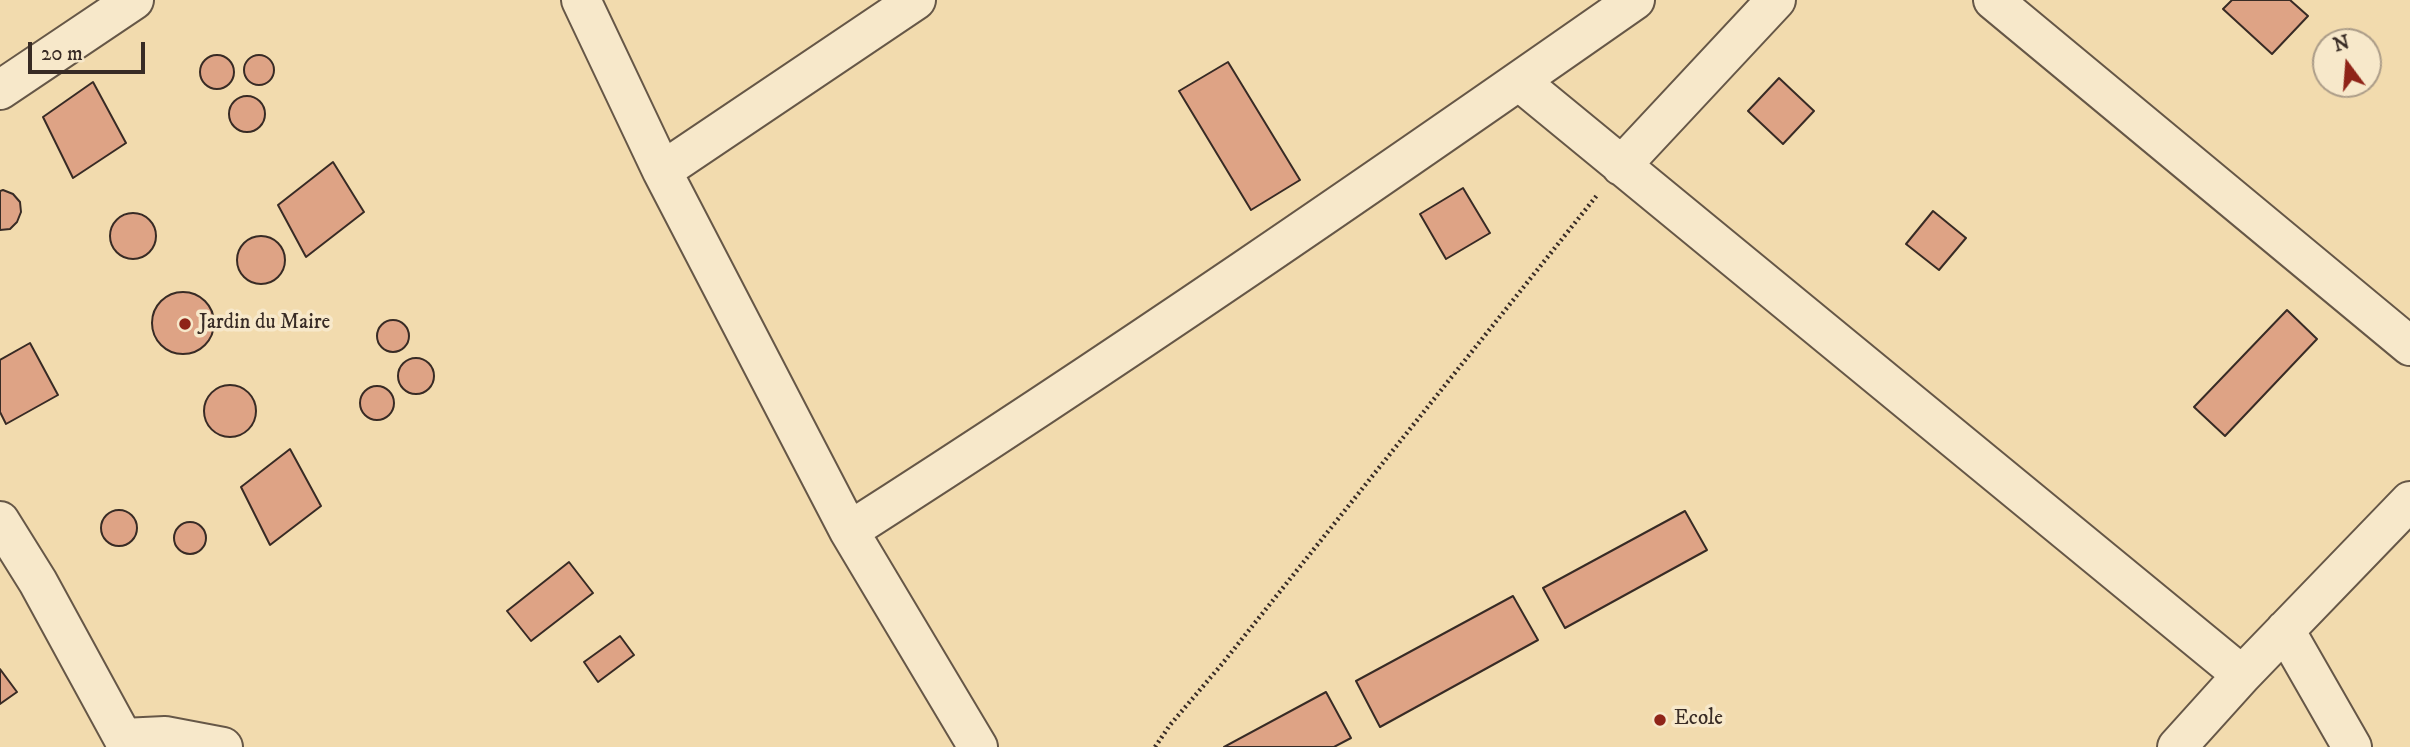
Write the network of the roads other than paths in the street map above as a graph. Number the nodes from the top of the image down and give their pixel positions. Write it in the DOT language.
graph roads {
  1 [pos="134,0"];
  2 [pos="581,0"];
  3 [pos="916,0"];
  4 [pos="1635,0"];
  5 [pos="1776,0"];
  6 [pos="1993,0"];
  7 [pos="1519,81"];
  8 [pos="0,90"];
  9 [pos="1621,166"];
  10 [pos="662,171"];
  11 [pos="2410,346"];
  12 [pos="2410,501"];
  13 [pos="0,521"];
  14 [pos="849,531"];
  15 [pos="2285,630"];
  16 [pos="2242,675"];
  17 [pos="126,742"];
  18 [pos="223,747"];
  19 [pos="978,747"];
  20 [pos="2177,747"];
  21 [pos="2352,747"];
  1 -- 8 [label="street"];
  2 -- 10 [label="street"];
  3 -- 10 [label="street"];
  4 -- 7 [label="street"];
  5 -- 9 [label="street"];
  6 -- 11 [label="street"];
  7 -- 9 [label="street"];
  7 -- 14 [label="street"];
  9 -- 16 [label="street"];
  10 -- 14 [label="street"];
  12 -- 15 [label="street"];
  13 -- 17 [label="street"];
  14 -- 19 [label="street"];
  15 -- 16 [label="street"];
  15 -- 21 [label="street"];
  16 -- 20 [label="street"];
  17 -- 18 [label="street"];
}
